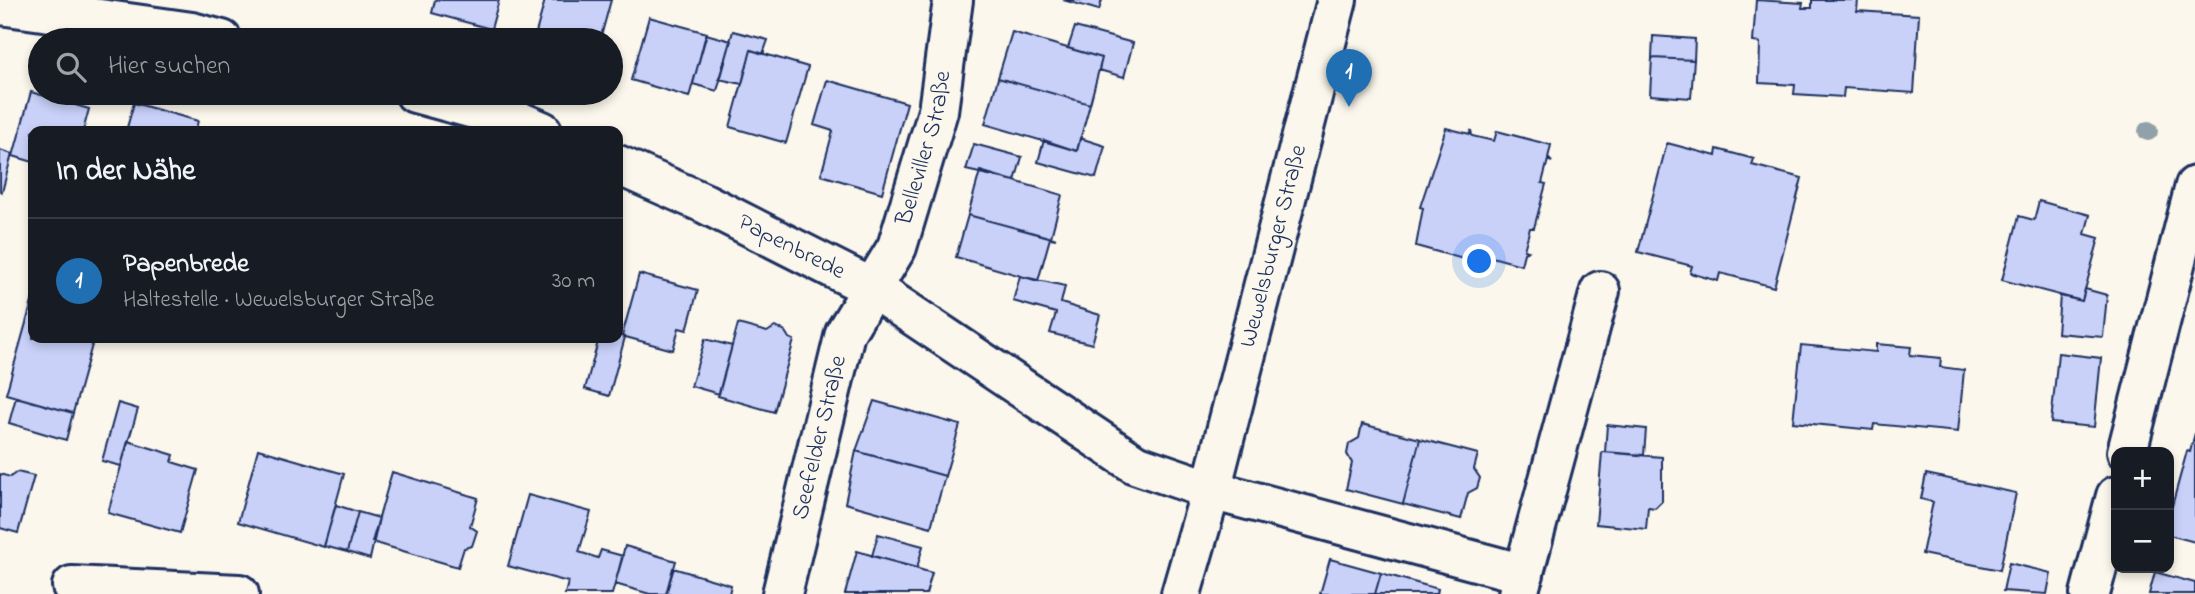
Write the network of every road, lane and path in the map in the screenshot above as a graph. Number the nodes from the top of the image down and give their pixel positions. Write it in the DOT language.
graph roads {
  1 [pos="953,0"];
  2 [pos="1337,0"];
  3 [pos="0,5"];
  4 [pos="164,28"];
  5 [pos="459,105"];
  6 [pos="530,126"];
  7 [pos="623,167"];
  8 [pos="2195,186"];
  9 [pos="872,288"];
  10 [pos="1600,290"];
  11 [pos="2128,447"];
  12 [pos="1211,490"];
  13 [pos="2112,510"];
  14 [pos="1521,584"];
  15 [pos="72,586"];
  16 [pos="239,594"];
  17 [pos="782,594"];
  18 [pos="1181,594"];
  19 [pos="2090,594"];
  1 -- 9 [label="street, Belleviller Straße"];
  2 -- 12 [label="street, Wewelsburger Straße"];
  3 -- 4 [label="street"];
  5 -- 6 [label="street"];
  7 -- 9 [label="street, Papenbrede"];
  8 -- 11 [label="street"];
  9 -- 12 [label="street, Papenbrede"];
  9 -- 17 [label="street, Seefelder Straße"];
  10 -- 14 [label="street"];
  12 -- 14 [label="street"];
  12 -- 18 [label="street, Wewelsburger Straße"];
  13 -- 19 [label="street"];
  15 -- 16 [label="street"];
}
